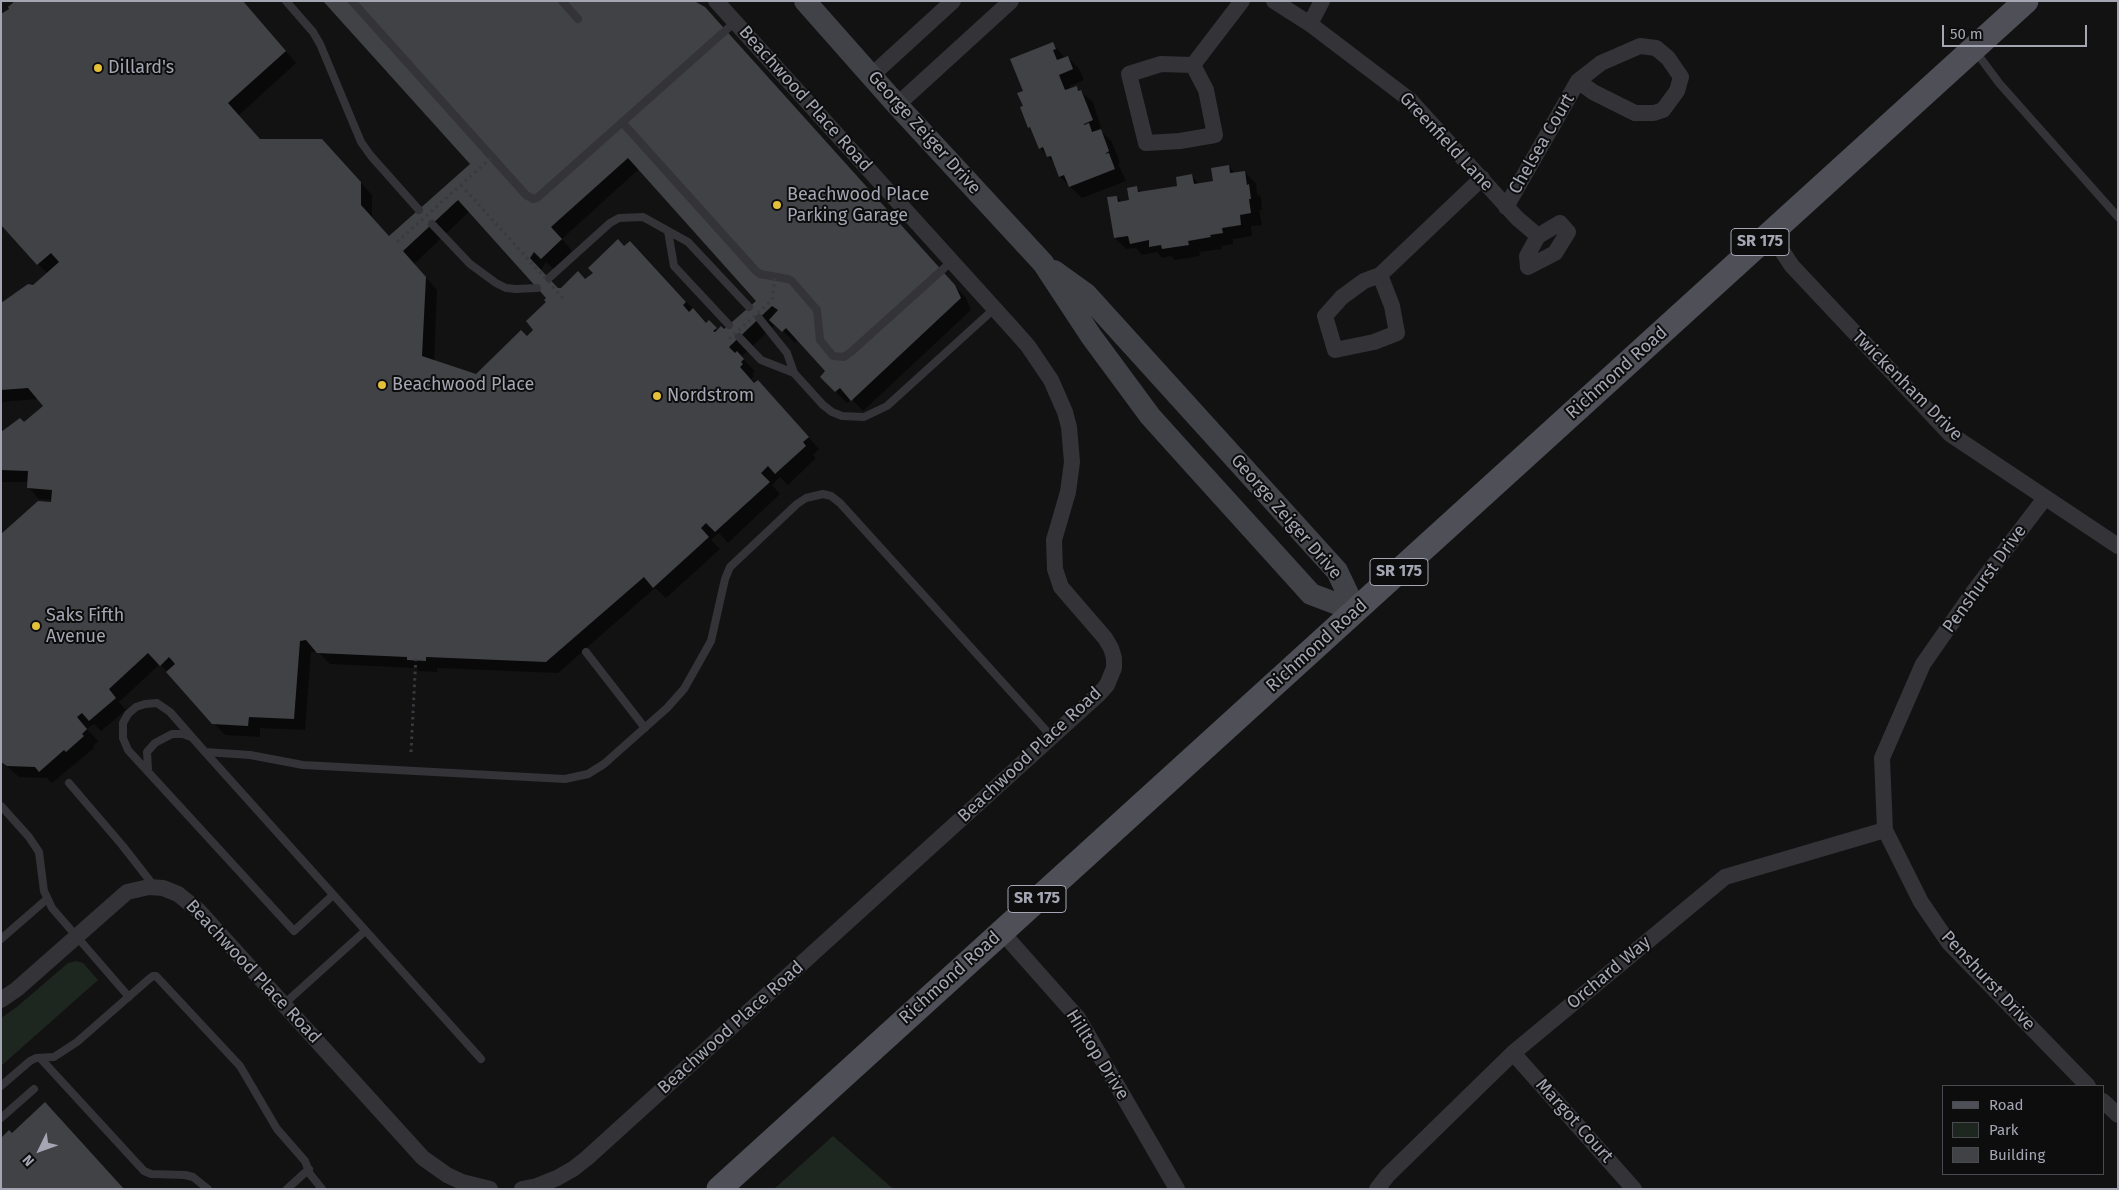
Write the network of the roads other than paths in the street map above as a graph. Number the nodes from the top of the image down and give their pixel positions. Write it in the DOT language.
graph roads {
  1 [pos="286,1"];
  2 [pos="352,1"];
  3 [pos="562,1"];
  4 [pos="716,1"];
  5 [pos="805,1"];
  6 [pos="953,1"];
  7 [pos="1011,1"];
  8 [pos="1242,1"];
  9 [pos="1274,1"];
  10 [pos="1322,1"];
  11 [pos="2026,1"];
  12 [pos="578,19"];
  13 [pos="735,22"];
  14 [pos="1310,24"];
  15 [pos="1974,49"];
  16 [pos="1193,65"];
  17 [pos="871,76"];
  18 [pos="1578,81"];
  19 [pos="897,104"];
  20 [pos="622,122"];
  21 [pos="1482,178"];
  22 [pos="1506,207"];
  23 [pos="419,210"];
  24 [pos="2118,217"];
  25 [pos="432,224"];
  26 [pos="668,232"];
  27 [pos="1770,233"];
  28 [pos="1538,236"];
  29 [pos="952,261"];
  30 [pos="1043,263"];
  31 [pos="1380,275"];
  32 [pos="549,278"];
  33 [pos="537,288"];
  34 [pos="749,307"];
  35 [pos="994,309"];
  36 [pos="759,318"];
  37 [pos="728,325"];
  38 [pos="740,337"];
  39 [pos="794,373"];
  40 [pos="2045,498"];
  41 [pos="2118,546"];
  42 [pos="1356,610"];
  43 [pos="586,652"];
  44 [pos="645,728"];
  45 [pos="192,737"];
  46 [pos="1052,737"];
  47 [pos="205,752"];
  48 [pos="148,771"];
  49 [pos="69,783"];
  50 [pos="1,806"];
  51 [pos="1885,830"];
  52 [pos="155,888"];
  53 [pos="333,895"];
  54 [pos="47,899"];
  55 [pos="365,931"];
  56 [pos="1001,931"];
  57 [pos="75,936"];
  58 [pos="1,939"];
  59 [pos="129,997"];
  60 [pos="1,1000"];
  61 [pos="284,1004"];
  62 [pos="1513,1053"];
  63 [pos="41,1059"];
  64 [pos="481,1059"];
  65 [pos="2087,1085"];
  66 [pos="1,1086"];
  67 [pos="34,1089"];
  68 [pos="2104,1102"];
  69 [pos="2118,1115"];
  70 [pos="1,1118"];
  71 [pos="309,1169"];
  72 [pos="208,1189"];
  73 [pos="287,1189"];
  74 [pos="322,1189"];
  75 [pos="490,1189"];
  76 [pos="522,1189"];
  77 [pos="718,1189"];
  78 [pos="1177,1189"];
  79 [pos="1377,1189"];
  80 [pos="1634,1189"];
  1 -- 23 [label="lane"];
  2 -- 20 [label="lane"];
  3 -- 12 [label="lane"];
  4 -- 13 [label="street, Beachwood Place Road"];
  5 -- 17 [label="street, George Zeiger Drive"];
  6 -- 17 [label="street"];
  7 -- 19 [label="street"];
  8 -- 16 [label="street"];
  9 -- 14 [label="street, Greenfield Lane"];
  10 -- 14 [label="street"];
  11 -- 15 [label="main road, Richmond Road / SR 175"];
  13 -- 20 [label="lane"];
  13 -- 29 [label="street, Beachwood Place Road"];
  14 -- 21 [label="street, Greenfield Lane"];
  15 -- 24 [label="lane"];
  15 -- 27 [label="main road, Richmond Road / SR 175"];
  16 -- 16 [label="street"];
  17 -- 19 [label="street, George Zeiger Drive"];
  18 -- 18 [label="street, Chelsea Court"];
  18 -- 22 [label="street, Chelsea Court"];
  19 -- 30 [label="street, George Zeiger Drive"];
  20 -- 29 [label="lane"];
  21 -- 22 [label="street, Greenfield Lane"];
  21 -- 31 [label="street"];
  22 -- 28 [label="street, Greenfield Lane"];
  25 -- 33 [label="lane"];
  26 -- 32 [label="lane"];
  26 -- 34 [label="lane"];
  26 -- 37 [label="lane"];
  27 -- 40 [label="street, Twickenham Drive"];
  27 -- 42 [label="main road, Richmond Road / SR 175"];
  29 -- 35 [label="street, Beachwood Place Road"];
  30 -- 42 [label="street, George Zeiger Drive"];
  30 -- 42 [label="street, George Zeiger Drive"];
  31 -- 31 [label="street"];
  35 -- 39 [label="lane"];
  35 -- 46 [label="street, Beachwood Place Road"];
  36 -- 39 [label="lane"];
  38 -- 39 [label="lane"];
  40 -- 41 [label="street, Twickenham Drive"];
  40 -- 51 [label="street, Penshurst Drive"];
  42 -- 56 [label="main road, Richmond Road / SR 175"];
  43 -- 44 [label="lane"];
  44 -- 46 [label="lane"];
  44 -- 47 [label="lane"];
  45 -- 47 [label="lane"];
  45 -- 48 [label="lane"];
  45 -- 48 [label="lane"];
  46 -- 76 [label="street, Beachwood Place Road"];
  47 -- 53 [label="lane"];
  48 -- 53 [label="lane"];
  49 -- 52 [label="lane"];
  50 -- 54 [label="lane"];
  51 -- 62 [label="street, Orchard Way"];
  51 -- 65 [label="street, Penshurst Drive"];
  52 -- 57 [label="street, Beachwood Place Road"];
  52 -- 61 [label="street, Beachwood Place Road"];
  53 -- 55 [label="lane"];
  54 -- 57 [label="lane"];
  54 -- 58 [label="lane"];
  55 -- 61 [label="lane"];
  55 -- 64 [label="lane"];
  56 -- 77 [label="main road, Richmond Road / SR 175"];
  56 -- 78 [label="street, Hilltop Drive"];
  57 -- 59 [label="lane"];
  57 -- 60 [label="street, Beachwood Place Road"];
  59 -- 63 [label="lane"];
  59 -- 71 [label="lane"];
  61 -- 75 [label="street, Beachwood Place Road"];
  62 -- 79 [label="street, Orchard Way"];
  62 -- 80 [label="street, Margot Court"];
  63 -- 66 [label="lane"];
  63 -- 72 [label="lane"];
  67 -- 70 [label="lane"];
  68 -- 69 [label="street"];
  71 -- 73 [label="lane"];
  71 -- 74 [label="lane"];
}
